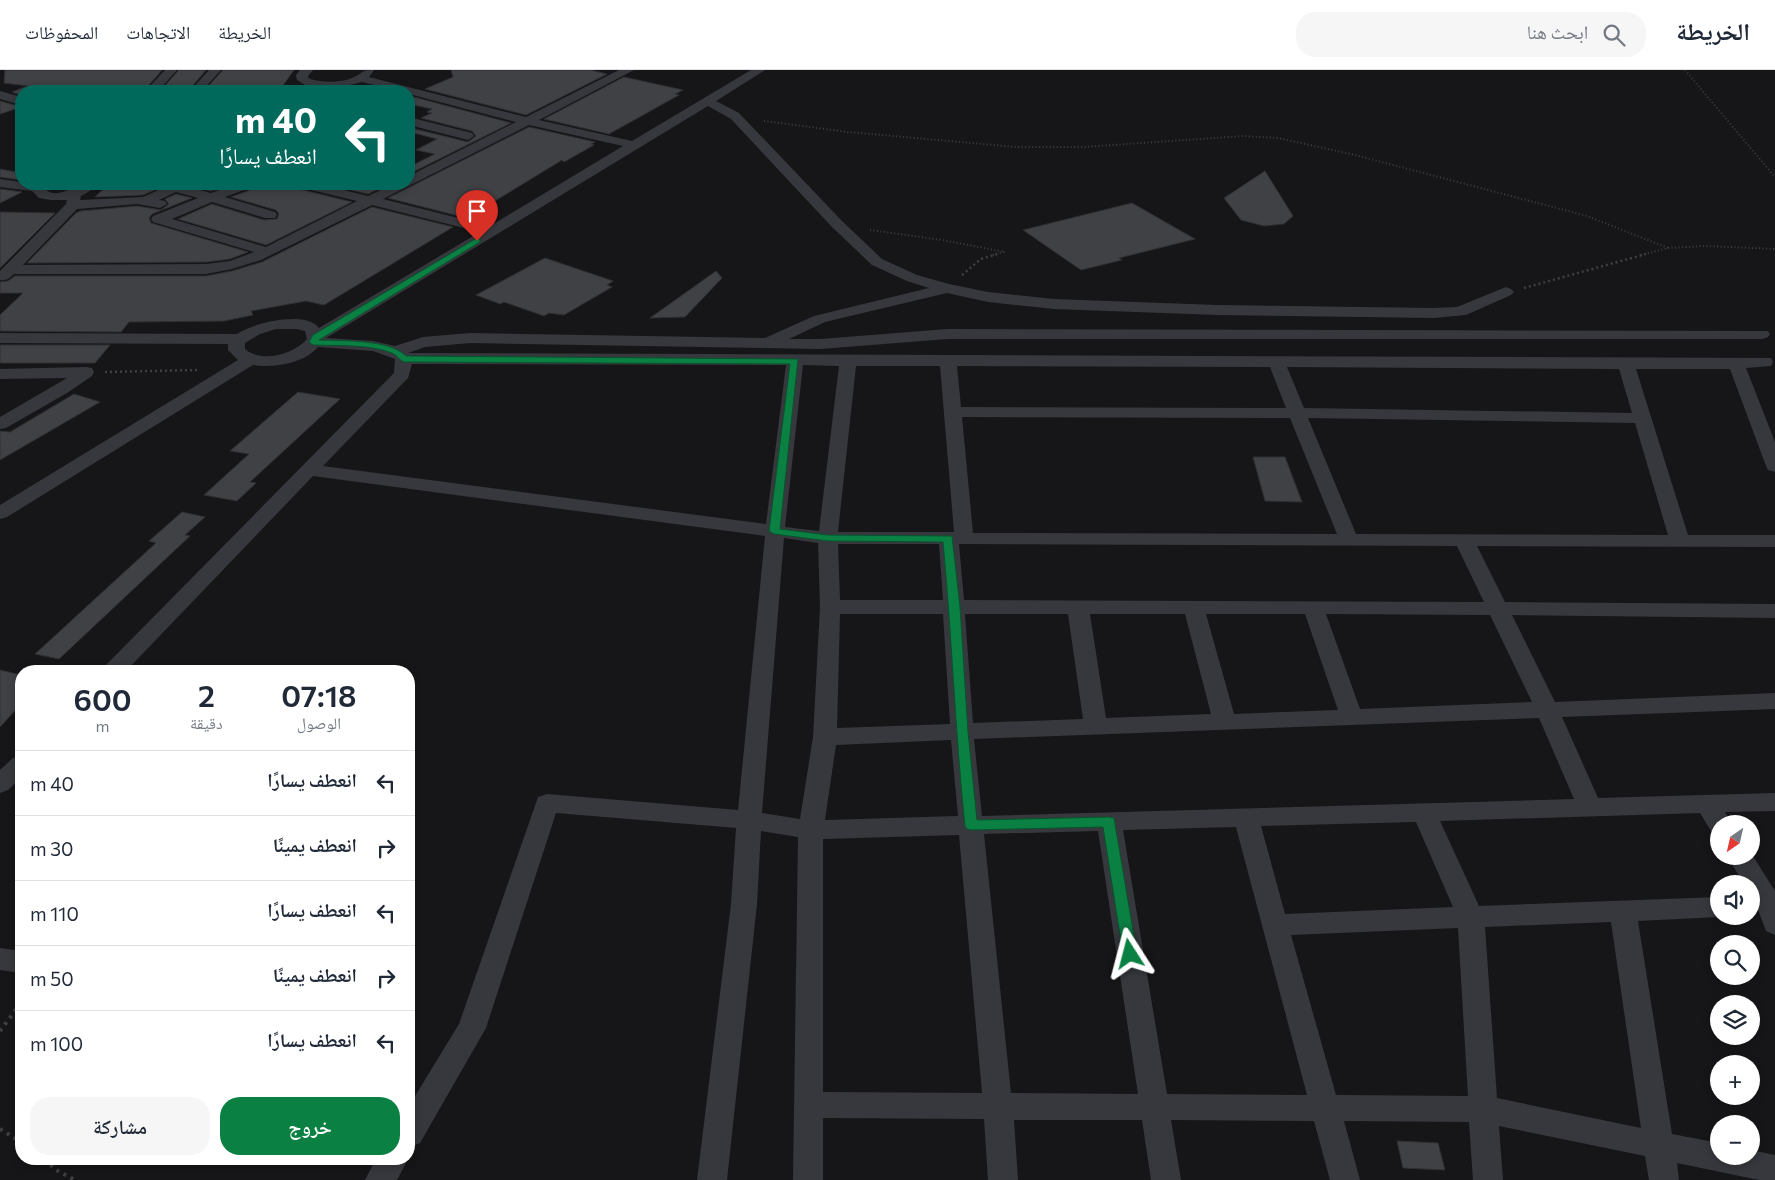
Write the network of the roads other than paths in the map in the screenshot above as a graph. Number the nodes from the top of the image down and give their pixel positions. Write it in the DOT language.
graph roads {
  1 [pos="171,70"];
  2 [pos="215,70"];
  3 [pos="307,70"];
  4 [pos="628,70"];
  5 [pos="759,70"];
  6 [pos="364,74"];
  7 [pos="311,83"];
  8 [pos="157,85"];
  9 [pos="201,85"];
  10 [pos="307,85"];
  11 [pos="402,85"];
  12 [pos="415,89"];
  13 [pos="0,95"];
  14 [pos="15,100"];
  15 [pos="708,101"];
  16 [pos="528,121"];
  17 [pos="415,123"];
  18 [pos="468,136"];
  19 [pos="634,145"];
  20 [pos="415,178"];
  21 [pos="0,183"];
  22 [pos="15,185"];
  23 [pos="15,187"];
  24 [pos="0,189"];
  25 [pos="41,190"];
  26 [pos="83,190"];
  27 [pos="168,190"];
  28 [pos="184,190"];
  29 [pos="231,190"];
  30 [pos="327,190"];
  31 [pos="391,190"];
  32 [pos="212,198"];
  33 [pos="73,199"];
  34 [pos="145,201"];
  35 [pos="368,201"];
  36 [pos="175,212"];
  37 [pos="270,214"];
  38 [pos="493,231"];
  39 [pos="268,252"];
  40 [pos="5,275"];
  41 [pos="946,288"];
  42 [pos="1506,292"];
  43 [pos="1762,334"];
  44 [pos="0,338"];
  45 [pos="241,339"];
  46 [pos="315,340"];
  47 [pos="767,342"];
  48 [pos="795,352"];
  49 [pos="400,355"];
  50 [pos="251,359"];
  51 [pos="848,362"];
  52 [pos="948,362"];
  53 [pos="1276,362"];
  54 [pos="1765,362"];
  55 [pos="1626,364"];
  56 [pos="1736,364"];
  57 [pos="0,374"];
  58 [pos="952,412"];
  59 [pos="1296,412"];
  60 [pos="1642,418"];
  61 [pos="0,424"];
  62 [pos="1775,466"];
  63 [pos="310,470"];
  64 [pos="0,513"];
  65 [pos="774,531"];
  66 [pos="828,538"];
  67 [pos="956,538"];
  68 [pos="1349,540"];
  69 [pos="1464,540"];
  70 [pos="1775,540"];
  71 [pos="1680,541"];
  72 [pos="830,607"];
  73 [pos="955,607"];
  74 [pos="1078,607"];
  75 [pos="1194,607"];
  76 [pos="1313,607"];
  77 [pos="1498,610"];
  78 [pos="1775,611"];
  79 [pos="119,665"];
  80 [pos="1775,701"];
  81 [pos="1548,711"];
  82 [pos="1352,718"];
  83 [pos="1225,723"];
  84 [pos="1096,727"];
  85 [pos="962,732"];
  86 [pos="825,737"];
  87 [pos="15,770"];
  88 [pos="1,784"];
  89 [pos="1775,802"];
  90 [pos="1590,808"];
  91 [pos="1424,812"];
  92 [pos="1714,814"];
  93 [pos="1246,818"];
  94 [pos="749,820"];
  95 [pos="1109,822"];
  96 [pos="971,826"];
  97 [pos="810,830"];
  98 [pos="1745,865"];
  99 [pos="1710,908"];
  100 [pos="1768,910"];
  101 [pos="1623,911"];
  102 [pos="1471,918"];
  103 [pos="1275,925"];
  104 [pos="0,959"];
  105 [pos="15,961"];
  106 [pos="808,1105"];
  107 [pos="999,1106"];
  108 [pos="1154,1107"];
  109 [pos="1325,1108"];
  110 [pos="1484,1109"];
  111 [pos="415,1123"];
  112 [pos="1659,1145"];
  113 [pos="389,1165"];
  114 [pos="1775,1169"];
  115 [pos="380,1180"];
  116 [pos="712,1180"];
  117 [pos="808,1180"];
  118 [pos="1003,1180"];
  119 [pos="1166,1180"];
  120 [pos="1345,1180"];
  121 [pos="1488,1180"];
  122 [pos="1664,1180"];
  1 -- 8 [label="street"];
  2 -- 9 [label="street"];
  3 -- 7 [label="street"];
  4 -- 16 [label="street"];
  5 -- 15 [label="street"];
  6 -- 7 [label="street"];
  6 -- 11 [label="street"];
  7 -- 10 [label="street"];
  12 -- 16 [label="street"];
  13 -- 14 [label="street"];
  15 -- 19 [label="street"];
  15 -- 41 [label="street"];
  16 -- 19 [label="street"];
  16 -- 20 [label="street"];
  17 -- 18 [label="street"];
  19 -- 38 [label="street"];
  21 -- 22 [label="street"];
  23 -- 24 [label="street"];
  25 -- 33 [label="street"];
  26 -- 33 [label="street"];
  27 -- 34 [label="street"];
  28 -- 32 [label="street"];
  29 -- 32 [label="street"];
  30 -- 35 [label="street"];
  31 -- 35 [label="street"];
  32 -- 36 [label="street"];
  32 -- 37 [label="street"];
  33 -- 34 [label="street"];
  33 -- 40 [label="street"];
  34 -- 36 [label="street"];
  35 -- 38 [label="street"];
  35 -- 39 [label="street"];
  36 -- 39 [label="street"];
  38 -- 46 [label="street"];
  39 -- 40 [label="street"];
  41 -- 42 [label="street"];
  41 -- 47 [label="street"];
  43 -- 48 [label="street"];
  44 -- 45 [label="street"];
  45 -- 46 [label="street"];
  45 -- 50 [label="street"];
  46 -- 49 [label="street"];
  46 -- 50 [label="street"];
  47 -- 48 [label="street"];
  47 -- 49 [label="street"];
  48 -- 49 [label="street"];
  48 -- 51 [label="street"];
  48 -- 65 [label="street"];
  49 -- 63 [label="street"];
  50 -- 64 [label="street"];
  51 -- 52 [label="street"];
  51 -- 66 [label="street"];
  52 -- 53 [label="street"];
  52 -- 58 [label="street"];
  53 -- 55 [label="street"];
  53 -- 59 [label="street"];
  54 -- 56 [label="street"];
  55 -- 56 [label="street"];
  55 -- 60 [label="street"];
  56 -- 62 [label="street"];
  57 -- 61 [label="street"];
  58 -- 59 [label="street"];
  58 -- 67 [label="street"];
  59 -- 60 [label="street"];
  59 -- 68 [label="street"];
  60 -- 71 [label="street"];
  63 -- 65 [label="street"];
  63 -- 79 [label="street"];
  65 -- 66 [label="street"];
  65 -- 94 [label="street"];
  66 -- 67 [label="street"];
  66 -- 72 [label="street"];
  67 -- 68 [label="street"];
  67 -- 73 [label="street"];
  68 -- 69 [label="street"];
  69 -- 71 [label="street"];
  69 -- 77 [label="street"];
  70 -- 71 [label="street"];
  72 -- 73 [label="street"];
  72 -- 86 [label="street"];
  73 -- 74 [label="street"];
  73 -- 85 [label="street"];
  74 -- 75 [label="street"];
  74 -- 84 [label="street"];
  75 -- 76 [label="street"];
  75 -- 83 [label="street"];
  76 -- 77 [label="street"];
  76 -- 82 [label="street"];
  77 -- 78 [label="street"];
  77 -- 81 [label="street"];
  80 -- 81 [label="street"];
  81 -- 82 [label="street"];
  81 -- 90 [label="street"];
  82 -- 83 [label="street"];
  83 -- 84 [label="street"];
  84 -- 85 [label="street"];
  85 -- 86 [label="street"];
  85 -- 96 [label="street"];
  86 -- 97 [label="street"];
  87 -- 88 [label="street"];
  89 -- 92 [label="street"];
  90 -- 91 [label="street"];
  90 -- 92 [label="street"];
  91 -- 93 [label="street"];
  91 -- 102 [label="street"];
  93 -- 95 [label="street"];
  93 -- 103 [label="street"];
  94 -- 97 [label="street"];
  94 -- 111 [label="street"];
  94 -- 116 [label="street"];
  95 -- 96 [label="street"];
  95 -- 108 [label="street"];
  96 -- 97 [label="street"];
  96 -- 107 [label="street"];
  97 -- 106 [label="street"];
  98 -- 100 [label="street"];
  99 -- 101 [label="street"];
  101 -- 102 [label="street"];
  101 -- 112 [label="street"];
  102 -- 103 [label="street"];
  102 -- 110 [label="street"];
  103 -- 109 [label="street"];
  104 -- 105 [label="street"];
  106 -- 107 [label="street"];
  106 -- 117 [label="street"];
  107 -- 108 [label="street"];
  107 -- 118 [label="street"];
  108 -- 109 [label="street"];
  108 -- 119 [label="street"];
  109 -- 110 [label="street"];
  109 -- 120 [label="street"];
  110 -- 112 [label="street"];
  110 -- 121 [label="street"];
  112 -- 114 [label="street"];
  112 -- 122 [label="street"];
  113 -- 115 [label="street"];
}
